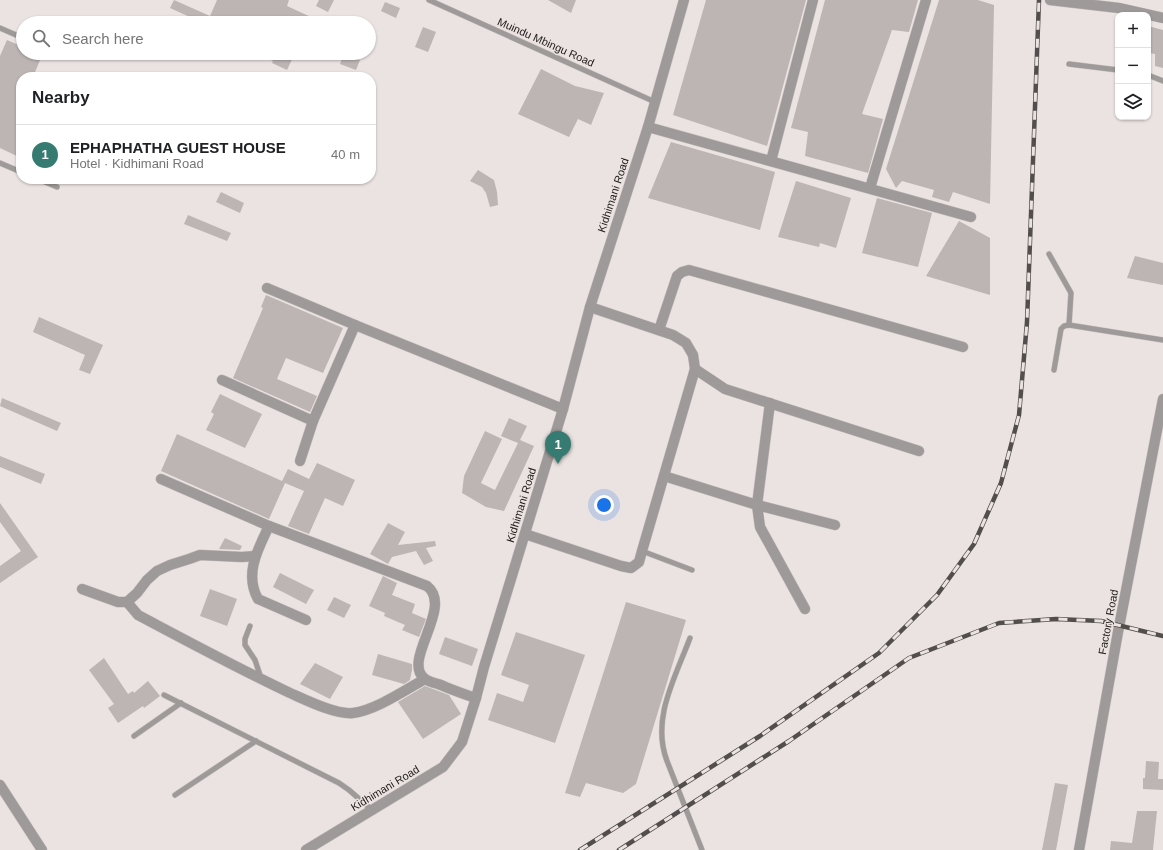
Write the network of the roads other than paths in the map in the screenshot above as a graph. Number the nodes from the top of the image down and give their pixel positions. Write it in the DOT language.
graph roads {
  1 [pos="429,0"];
  2 [pos="684,0"];
  3 [pos="813,0"];
  4 [pos="926,0"];
  5 [pos="1050,0"];
  6 [pos="1094,3"];
  7 [pos="1163,18"];
  8 [pos="0,28"];
  9 [pos="16,35"];
  10 [pos="1069,64"];
  11 [pos="1115,70"];
  12 [pos="1151,76"];
  13 [pos="1163,81"];
  14 [pos="655,102"];
  15 [pos="648,127"];
  16 [pos="771,161"];
  17 [pos="0,163"];
  18 [pos="16,170"];
  19 [pos="50,184"];
  20 [pos="57,187"];
  21 [pos="870,188"];
  22 [pos="971,217"];
  23 [pos="1049,254"];
  24 [pos="267,288"];
  25 [pos="590,307"];
  26 [pos="354,325"];
  27 [pos="1069,325"];
  28 [pos="659,330"];
  29 [pos="1163,340"];
  30 [pos="964,347"];
  31 [pos="695,368"];
  32 [pos="1054,370"];
  33 [pos="222,380"];
  34 [pos="1163,399"];
  35 [pos="770,403"];
  36 [pos="563,409"];
  37 [pos="313,421"];
  38 [pos="919,451"];
  39 [pos="300,461"];
  40 [pos="664,476"];
  41 [pos="161,479"];
  42 [pos="758,505"];
  43 [pos="835,525"];
  44 [pos="269,526"];
  45 [pos="525,534"];
  46 [pos="642,551"];
  47 [pos="255,556"];
  48 [pos="692,570"];
  49 [pos="82,590"];
  50 [pos="127,602"];
  51 [pos="805,609"];
  52 [pos="306,620"];
  53 [pos="250,626"];
  54 [pos="690,638"];
  55 [pos="261,679"];
  56 [pos="425,679"];
  57 [pos="164,695"];
  58 [pos="476,698"];
  59 [pos="181,703"];
  60 [pos="134,736"];
  61 [pos="256,741"];
  62 [pos="0,785"];
  63 [pos="175,795"];
  64 [pos="372,810"];
  65 [pos="42,850"];
  66 [pos="306,850"];
  67 [pos="702,850"];
  68 [pos="1079,850"];
  1 -- 14 [label="lane, Muindu Mbingu Road"];
  2 -- 14 [label="street, Kidhimani Road"];
  3 -- 16 [label="street"];
  4 -- 21 [label="street"];
  5 -- 6 [label="street"];
  6 -- 7 [label="street"];
  8 -- 9 [label="lane"];
  10 -- 11 [label="lane"];
  12 -- 13 [label="lane"];
  14 -- 15 [label="street, Kidhimani Road"];
  15 -- 16 [label="street"];
  15 -- 25 [label="street, Kidhimani Road"];
  16 -- 21 [label="street"];
  17 -- 18 [label="lane"];
  19 -- 20 [label="lane"];
  21 -- 22 [label="street"];
  23 -- 27 [label="lane"];
  24 -- 26 [label="street"];
  25 -- 28 [label="street"];
  25 -- 36 [label="street, Kidhimani Road"];
  26 -- 36 [label="street"];
  26 -- 37 [label="street"];
  27 -- 29 [label="lane"];
  27 -- 32 [label="lane"];
  28 -- 30 [label="street"];
  28 -- 31 [label="street"];
  31 -- 35 [label="street"];
  31 -- 40 [label="street"];
  33 -- 37 [label="street"];
  34 -- 68 [label="street, Factory Road"];
  35 -- 38 [label="street"];
  35 -- 42 [label="street"];
  36 -- 45 [label="street, Kidhimani Road"];
  37 -- 39 [label="street"];
  40 -- 42 [label="street"];
  40 -- 46 [label="street"];
  41 -- 44 [label="street"];
  42 -- 43 [label="street"];
  42 -- 51 [label="street"];
  44 -- 47 [label="street"];
  44 -- 56 [label="street"];
  45 -- 46 [label="street"];
  45 -- 58 [label="street, Kidhimani Road"];
  46 -- 48 [label="lane"];
  47 -- 50 [label="street"];
  47 -- 52 [label="street"];
  49 -- 50 [label="street"];
  50 -- 55 [label="street"];
  53 -- 55 [label="lane"];
  54 -- 67 [label="lane"];
  55 -- 56 [label="street"];
  56 -- 58 [label="street"];
  57 -- 59 [label="lane"];
  58 -- 64 [label="street, Kidhimani Road"];
  59 -- 60 [label="lane"];
  59 -- 61 [label="lane"];
  61 -- 63 [label="lane"];
  61 -- 64 [label="lane"];
  62 -- 65 [label="street"];
  64 -- 66 [label="street, Kidhimani Road"];
}
